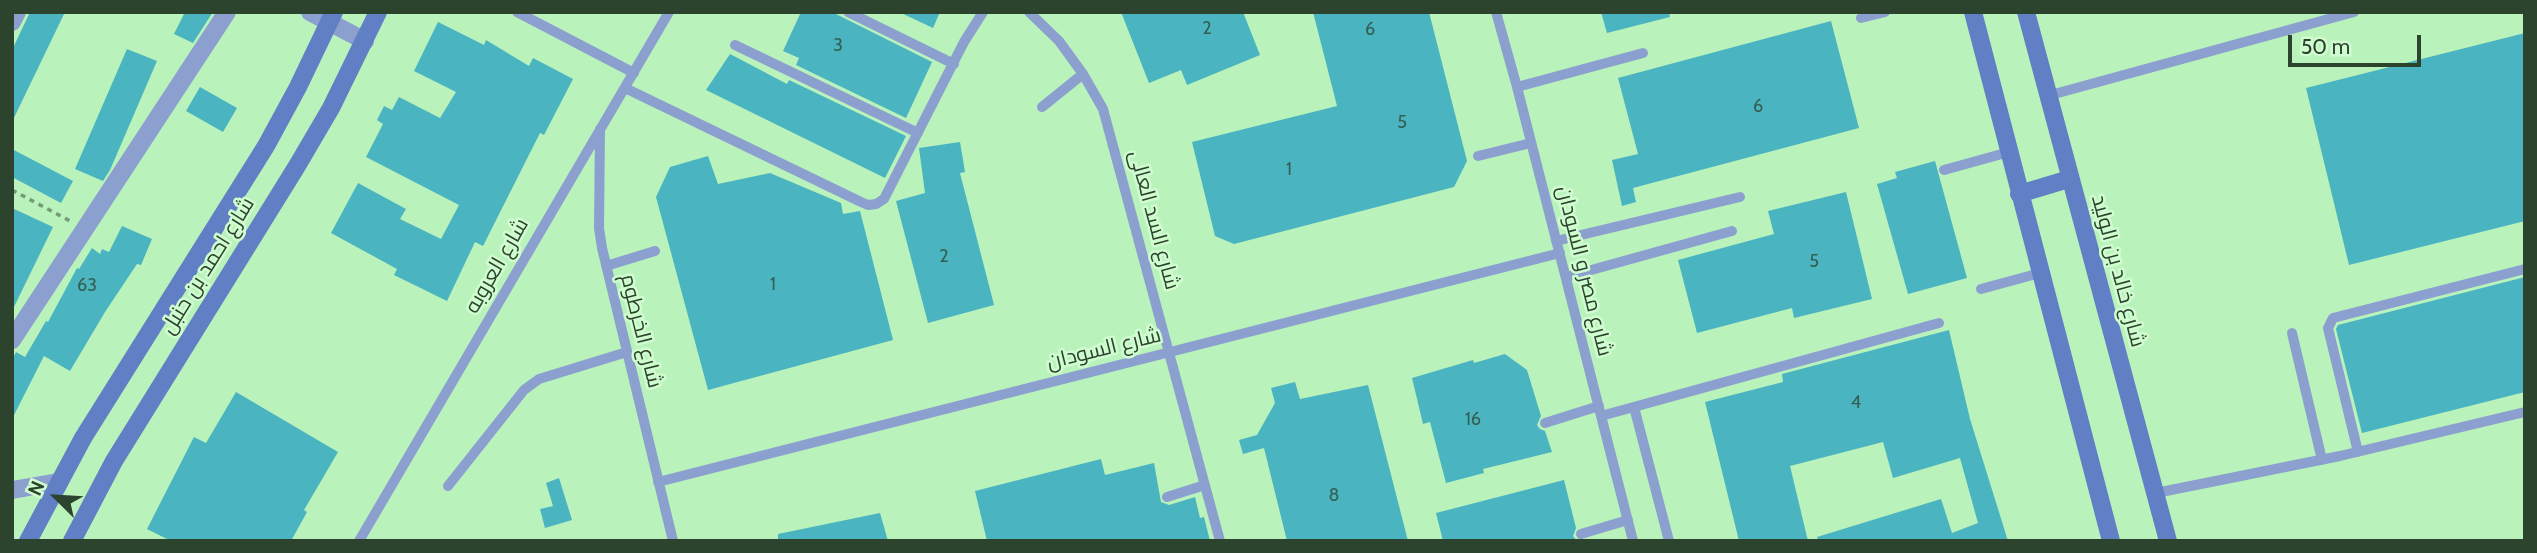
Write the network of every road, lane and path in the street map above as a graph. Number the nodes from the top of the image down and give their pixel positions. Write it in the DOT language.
graph roads {
  1 [pos="17,12"];
  2 [pos="227,12"];
  3 [pos="310,12"];
  4 [pos="378,12"];
  5 [pos="517,12"];
  6 [pos="669,12"];
  7 [pos="848,12"];
  8 [pos="983,12"];
  9 [pos="1029,12"];
  10 [pos="1496,12"];
  11 [pos="1885,12"];
  12 [pos="1973,12"];
  13 [pos="2026,12"];
  14 [pos="2354,12"];
  15 [pos="333,17"];
  16 [pos="1861,18"];
  17 [pos="12,22"];
  18 [pos="365,41"];
  19 [pos="735,45"];
  20 [pos="1643,53"];
  21 [pos="954,64"];
  22 [pos="634,73"];
  23 [pos="1083,74"];
  24 [pos="1517,87"];
  25 [pos="625,88"];
  26 [pos="2047,96"];
  27 [pos="1042,107"];
  28 [pos="600,127"];
  29 [pos="918,133"];
  30 [pos="1531,143"];
  31 [pos="2009,152"];
  32 [pos="1478,156"];
  33 [pos="1944,170"];
  34 [pos="2069,179"];
  35 [pos="12,190"];
  36 [pos="2019,194"];
  37 [pos="1740,197"];
  38 [pos="84,229"];
  39 [pos="1732,231"];
  40 [pos="1556,241"];
  41 [pos="655,251"];
  42 [pos="1560,253"];
  43 [pos="606,265"];
  44 [pos="2525,269"];
  45 [pos="2040,273"];
  46 [pos="1566,277"];
  47 [pos="1981,289"];
  48 [pos="1939,323"];
  49 [pos="2292,333"];
  50 [pos="12,340"];
  51 [pos="626,352"];
  52 [pos="1170,352"];
  53 [pos="1634,407"];
  54 [pos="1600,411"];
  55 [pos="2525,412"];
  56 [pos="1545,424"];
  57 [pos="2358,452"];
  58 [pos="2322,460"];
  59 [pos="58,482"];
  60 [pos="658,482"];
  61 [pos="1205,485"];
  62 [pos="447,486"];
  63 [pos="12,490"];
  64 [pos="2156,493"];
  65 [pos="1167,497"];
  66 [pos="1628,520"];
  67 [pos="1581,534"];
  68 [pos="28,541"];
  69 [pos="72,541"];
  70 [pos="359,541"];
  71 [pos="673,541"];
  72 [pos="1220,541"];
  73 [pos="1633,541"];
  74 [pos="1669,541"];
  75 [pos="2111,541"];
  76 [pos="2168,541"];
  1 -- 17 [label="street"];
  2 -- 38 [label="street"];
  3 -- 15 [label="street"];
  4 -- 18 [label="street, شارع احمد بن حنبل"];
  5 -- 22 [label="lane"];
  6 -- 22 [label="lane, شارع العروبه"];
  7 -- 21 [label="lane"];
  8 -- 21 [label="lane"];
  9 -- 23 [label="lane, شارع السد العالى"];
  10 -- 24 [label="lane, شارع مصر و السودان"];
  11 -- 16 [label="lane"];
  12 -- 31 [label="street"];
  13 -- 26 [label="street, شارع خالد بن الوليد"];
  14 -- 26 [label="lane"];
  15 -- 18 [label="street"];
  15 -- 59 [label="street, شارع احمد بن حنبل"];
  18 -- 69 [label="street, شارع احمد بن حنبل"];
  19 -- 29 [label="lane"];
  20 -- 24 [label="lane"];
  21 -- 29 [label="lane"];
  22 -- 25 [label="lane, شارع العروبه"];
  23 -- 27 [label="lane"];
  23 -- 52 [label="lane, شارع السد العالى"];
  24 -- 30 [label="lane, شارع مصر و السودان"];
  25 -- 28 [label="lane, شارع العروبه"];
  25 -- 29 [label="lane"];
  26 -- 34 [label="street, شارع خالد بن الوليد"];
  28 -- 43 [label="lane, شارع الخرطوم"];
  28 -- 70 [label="lane, شارع العروبه"];
  30 -- 32 [label="lane"];
  30 -- 40 [label="lane, شارع مصر و السودان"];
  31 -- 33 [label="lane"];
  31 -- 36 [label="street"];
  34 -- 36 [label="street"];
  34 -- 64 [label="street, شارع خالد بن الوليد"];
  35 -- 38 [label="path"];
  36 -- 45 [label="street"];
  37 -- 40 [label="lane"];
  38 -- 50 [label="street"];
  39 -- 46 [label="lane"];
  40 -- 42 [label="lane, شارع مصر و السودان"];
  41 -- 43 [label="lane"];
  42 -- 46 [label="lane, شارع مصر و السودان"];
  42 -- 52 [label="lane, شارع السودان"];
  43 -- 51 [label="lane, شارع الخرطوم"];
  44 -- 57 [label="lane"];
  45 -- 47 [label="lane"];
  45 -- 75 [label="street"];
  46 -- 54 [label="lane, شارع مصر و السودان"];
  48 -- 53 [label="lane"];
  49 -- 58 [label="lane"];
  51 -- 60 [label="lane, شارع الخرطوم"];
  51 -- 62 [label="lane"];
  52 -- 60 [label="lane, شارع السودان"];
  52 -- 61 [label="lane, شارع السد العالى"];
  53 -- 54 [label="lane"];
  53 -- 74 [label="lane"];
  54 -- 56 [label="lane"];
  54 -- 66 [label="lane, شارع مصر و السودان"];
  55 -- 57 [label="lane"];
  57 -- 58 [label="lane"];
  58 -- 64 [label="lane"];
  59 -- 63 [label="street"];
  59 -- 68 [label="street, شارع احمد بن حنبل"];
  60 -- 71 [label="lane, شارع الخرطوم"];
  61 -- 65 [label="lane"];
  61 -- 72 [label="lane, شارع السد العالى"];
  64 -- 76 [label="street, شارع خالد بن الوليد"];
  66 -- 67 [label="lane"];
  66 -- 73 [label="lane, شارع مصر و السودان"];
}
